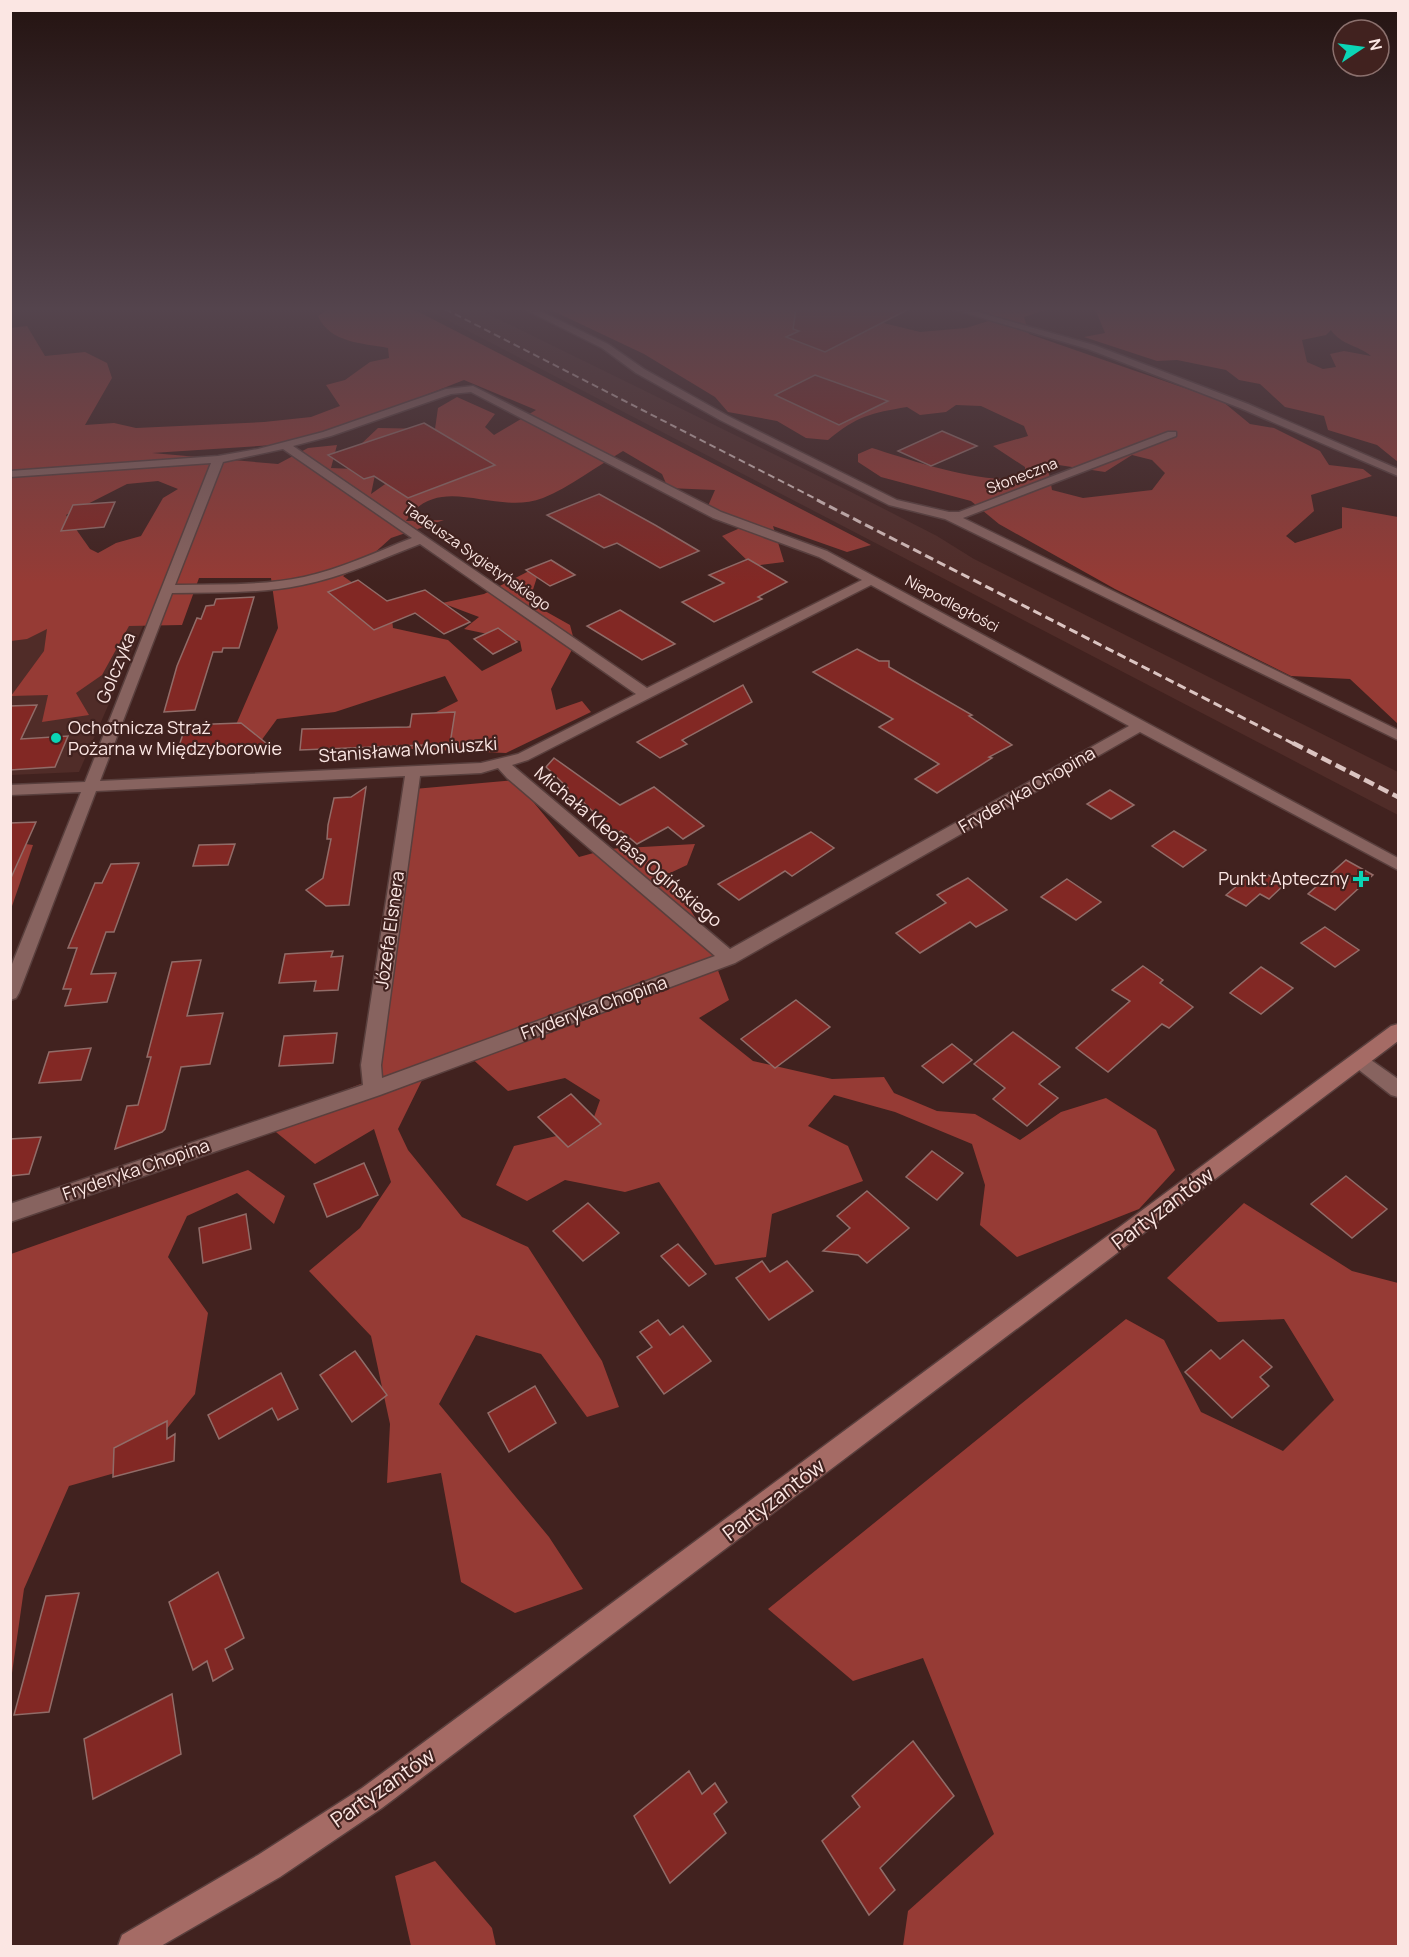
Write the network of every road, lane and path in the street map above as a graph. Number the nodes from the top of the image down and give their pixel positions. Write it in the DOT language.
graph roads {
  1 [pos="423,400"];
  2 [pos="498,400"];
  3 [pos="692,400"];
  4 [pos="1229,400"];
  5 [pos="1172,434"];
  6 [pos="287,447"];
  7 [pos="218,459"];
  8 [pos="1398,472"];
  9 [pos="10,474"];
  10 [pos="949,516"];
  11 [pos="421,539"];
  12 [pos="872,580"];
  13 [pos="169,589"];
  14 [pos="647,695"];
  15 [pos="1141,725"];
  16 [pos="1398,736"];
  17 [pos="503,764"];
  18 [pos="413,772"];
  19 [pos="89,786"];
  20 [pos="10,790"];
  21 [pos="1398,866"];
  22 [pos="729,958"];
  23 [pos="10,993"];
  24 [pos="1398,1031"];
  25 [pos="1361,1061"];
  26 [pos="373,1089"];
  27 [pos="1398,1089"];
  28 [pos="10,1213"];
  29 [pos="134,1947"];
  1 -- 6 [label="street, Niepodległości"];
  2 -- 12 [label="street, Niepodległości"];
  3 -- 10 [label="street"];
  4 -- 8 [label="street"];
  5 -- 10 [label="street, Słoneczna"];
  6 -- 7 [label="street"];
  6 -- 11 [label="street, Tadeusza Sygietyńskiego"];
  7 -- 9 [label="street"];
  7 -- 13 [label="street, Golczyka"];
  10 -- 16 [label="street"];
  11 -- 13 [label="street"];
  11 -- 14 [label="street, Tadeusza Sygietyńskiego"];
  12 -- 14 [label="street, Stanisława Moniuszki"];
  12 -- 15 [label="street, Niepodległości"];
  13 -- 19 [label="street, Golczyka"];
  14 -- 17 [label="street, Stanisława Moniuszki"];
  15 -- 21 [label="street, Niepodległości"];
  15 -- 22 [label="street, Fryderyka Chopina"];
  17 -- 18 [label="street, Stanisława Moniuszki"];
  17 -- 22 [label="street, Michała Kleofasa Ogińskiego"];
  18 -- 19 [label="street, Stanisława Moniuszki"];
  18 -- 26 [label="street, Józefa Elsnera"];
  19 -- 20 [label="street, Stanisława Moniuszki"];
  19 -- 23 [label="street, Golczyka"];
  22 -- 26 [label="street, Fryderyka Chopina"];
  24 -- 25 [label="street, Partyzantów"];
  25 -- 27 [label="street"];
  25 -- 29 [label="street, Partyzantów"];
  26 -- 28 [label="street, Fryderyka Chopina"];
}
